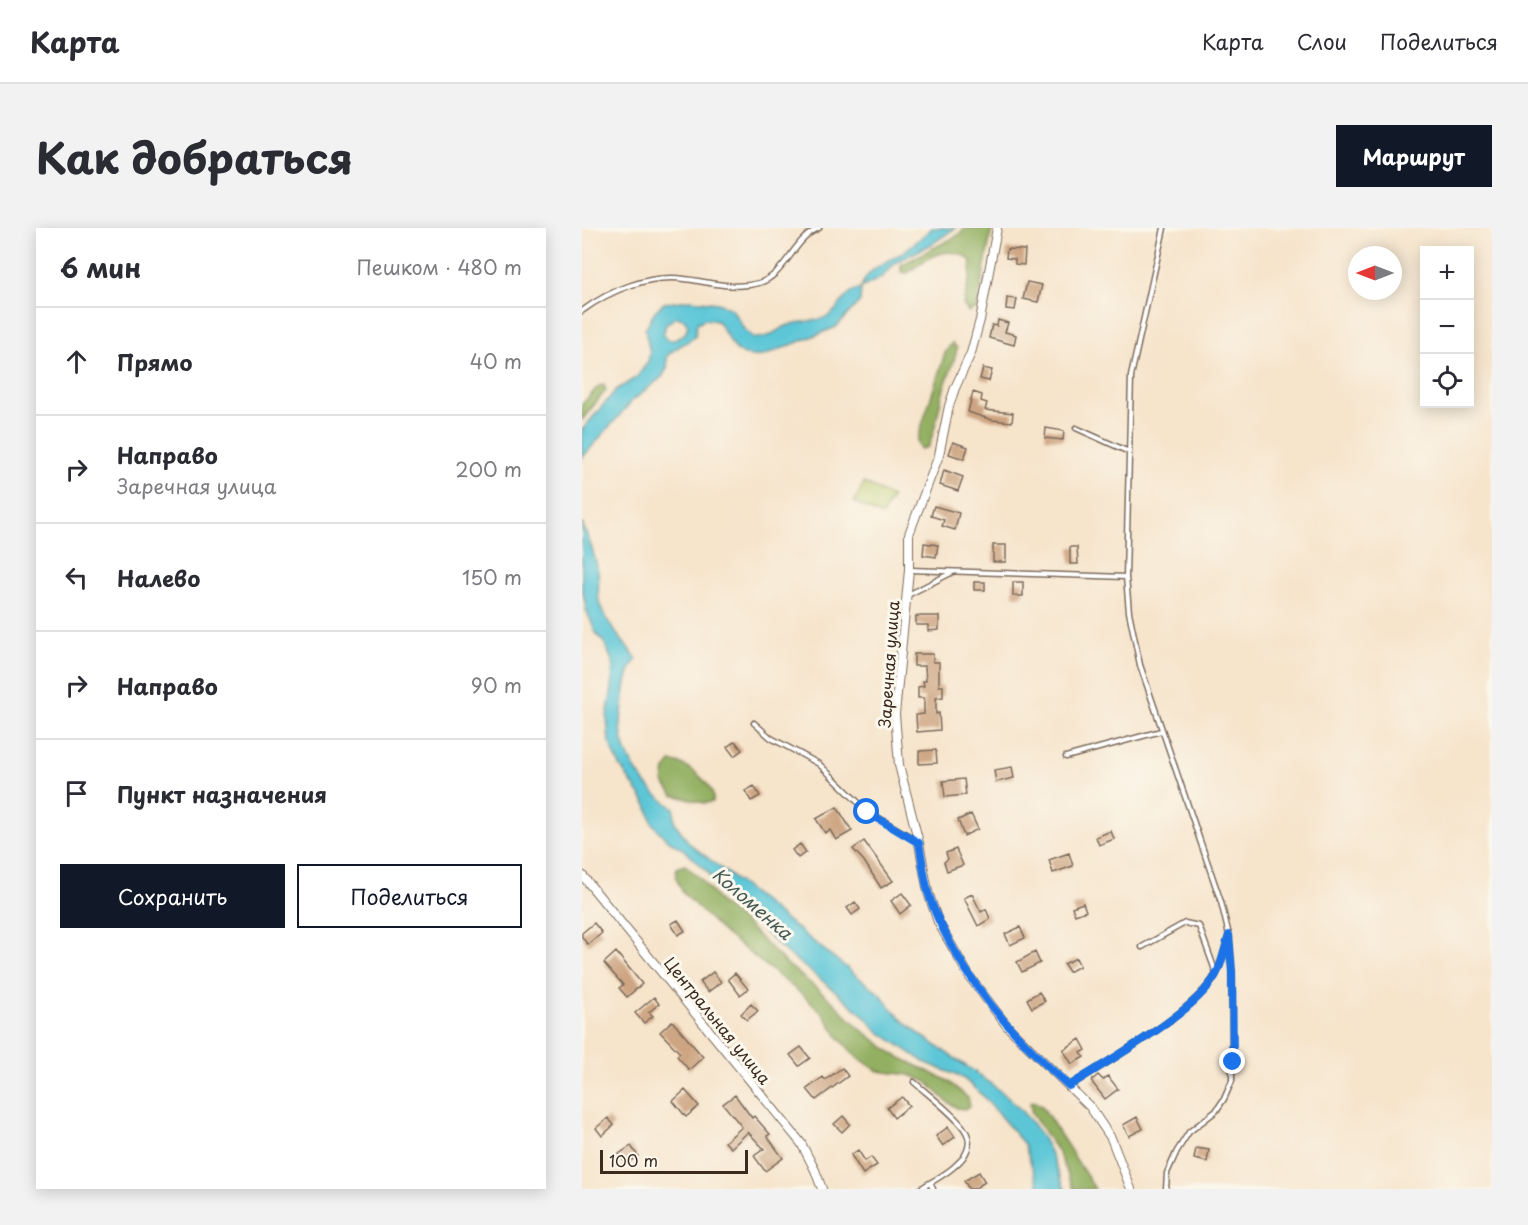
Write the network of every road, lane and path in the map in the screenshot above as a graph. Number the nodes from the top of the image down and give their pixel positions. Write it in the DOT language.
graph roads {
  1 [pos="819,228"];
  2 [pos="997,228"];
  3 [pos="1164,228"];
  4 [pos="582,311"];
  5 [pos="1076,428"];
  6 [pos="1129,452"];
  7 [pos="909,570"];
  8 [pos="953,571"];
  9 [pos="1126,577"];
  10 [pos="906,596"];
  11 [pos="754,723"];
  12 [pos="1161,731"];
  13 [pos="1066,757"];
  14 [pos="919,843"];
  15 [pos="582,875"];
  16 [pos="1229,935"];
  17 [pos="1142,947"];
  18 [pos="1216,974"];
  19 [pos="914,1082"];
  20 [pos="1069,1086"];
  21 [pos="930,1183"];
  22 [pos="822,1189"];
  23 [pos="920,1189"];
  24 [pos="933,1189"];
  25 [pos="1131,1189"];
  26 [pos="1166,1189"];
  1 -- 4 [label="lane"];
  2 -- 7 [label="street, Заречная улица"];
  3 -- 6 [label="lane"];
  5 -- 6 [label="lane"];
  6 -- 9 [label="lane"];
  7 -- 8 [label="lane"];
  7 -- 10 [label="street, Заречная улица"];
  8 -- 9 [label="lane"];
  8 -- 10 [label="lane"];
  9 -- 12 [label="lane"];
  10 -- 14 [label="street, Заречная улица"];
  11 -- 14 [label="lane"];
  12 -- 13 [label="lane"];
  12 -- 16 [label="lane"];
  14 -- 20 [label="street, Заречная улица"];
  15 -- 22 [label="street, Центральная улица"];
  16 -- 18 [label="lane"];
  16 -- 26 [label="lane"];
  17 -- 18 [label="lane"];
  18 -- 20 [label="lane"];
  19 -- 21 [label="lane"];
  20 -- 25 [label="street, Заречная улица"];
  21 -- 23 [label="lane"];
  21 -- 24 [label="lane"];
}
